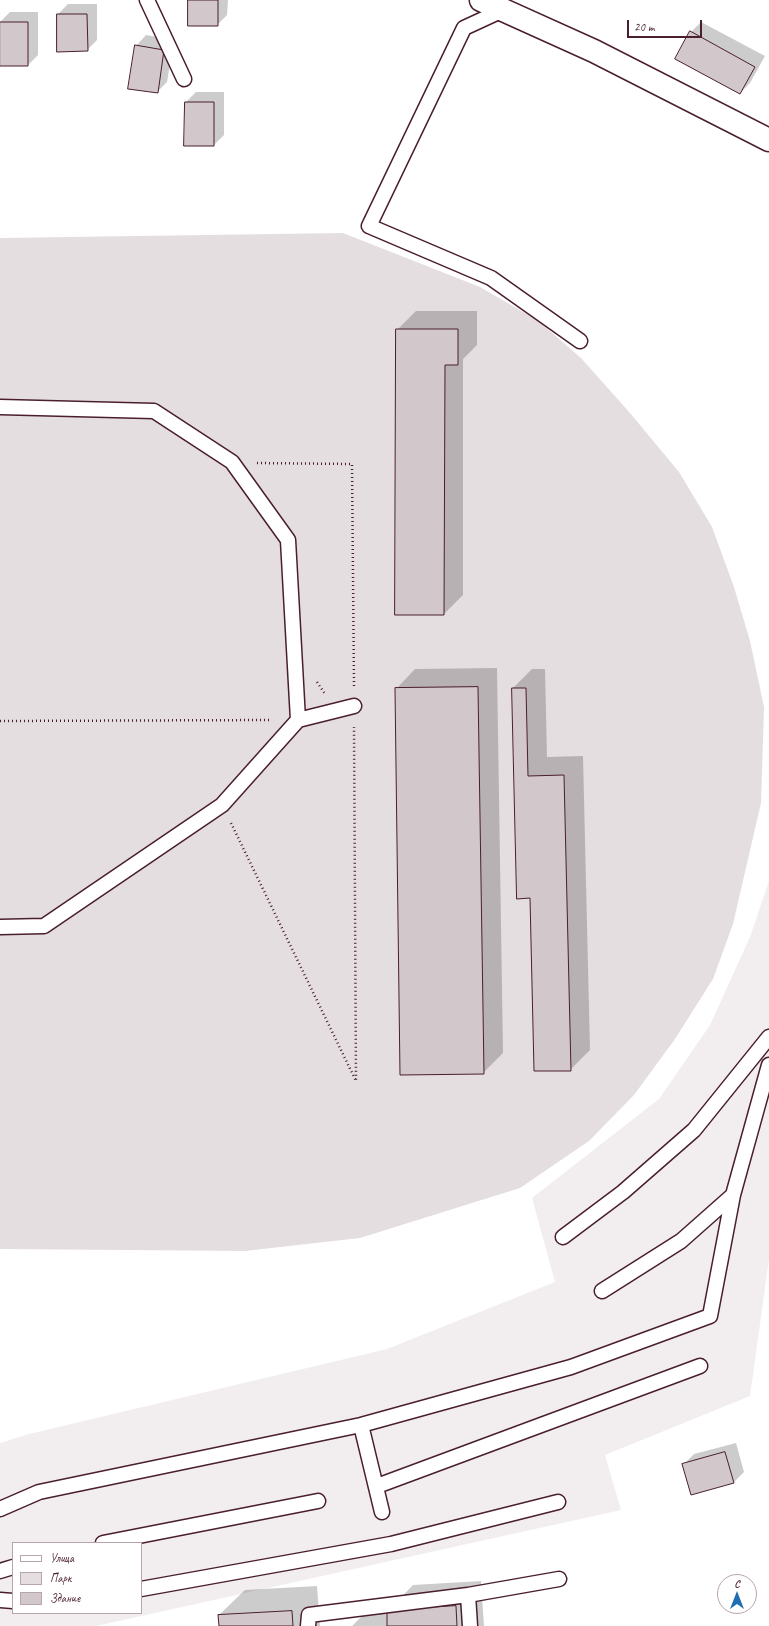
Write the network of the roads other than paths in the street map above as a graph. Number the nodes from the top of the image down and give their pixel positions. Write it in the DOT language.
graph roads {
  1 [pos="147,0"];
  2 [pos="481,0"];
  3 [pos="503,10"];
  4 [pos="184,79"];
  5 [pos="769,140"];
  6 [pos="580,340"];
  7 [pos="0,407"];
  8 [pos="354,706"];
  9 [pos="298,720"];
  10 [pos="0,927"];
  11 [pos="769,1037"];
  12 [pos="769,1065"];
  13 [pos="733,1195"];
  14 [pos="563,1237"];
  15 [pos="602,1291"];
  16 [pos="700,1366"];
  17 [pos="361,1425"];
  18 [pos="377,1486"];
  19 [pos="318,1501"];
  20 [pos="558,1502"];
  21 [pos="0,1509"];
  22 [pos="382,1512"];
  23 [pos="108,1542"];
  24 [pos="12,1567"];
  25 [pos="0,1571"];
  26 [pos="559,1579"];
  27 [pos="142,1589"];
  28 [pos="468,1595"];
  29 [pos="0,1600"];
  30 [pos="12,1601"];
  31 [pos="308,1626"];
  32 [pos="470,1626"];
  1 -- 4 [label="lane"];
  2 -- 3 [label="street"];
  3 -- 5 [label="street"];
  3 -- 6 [label="lane"];
  7 -- 9 [label="lane"];
  8 -- 9 [label="lane"];
  9 -- 10 [label="lane"];
  11 -- 14 [label="lane"];
  12 -- 13 [label="lane"];
  13 -- 15 [label="lane"];
  13 -- 17 [label="lane"];
  16 -- 18 [label="lane"];
  17 -- 18 [label="lane"];
  17 -- 21 [label="lane"];
  18 -- 22 [label="lane"];
  19 -- 23 [label="lane"];
  20 -- 27 [label="lane"];
  24 -- 25 [label="lane"];
  26 -- 28 [label="lane"];
  28 -- 31 [label="lane"];
  28 -- 32 [label="lane"];
  29 -- 30 [label="lane"];
}
